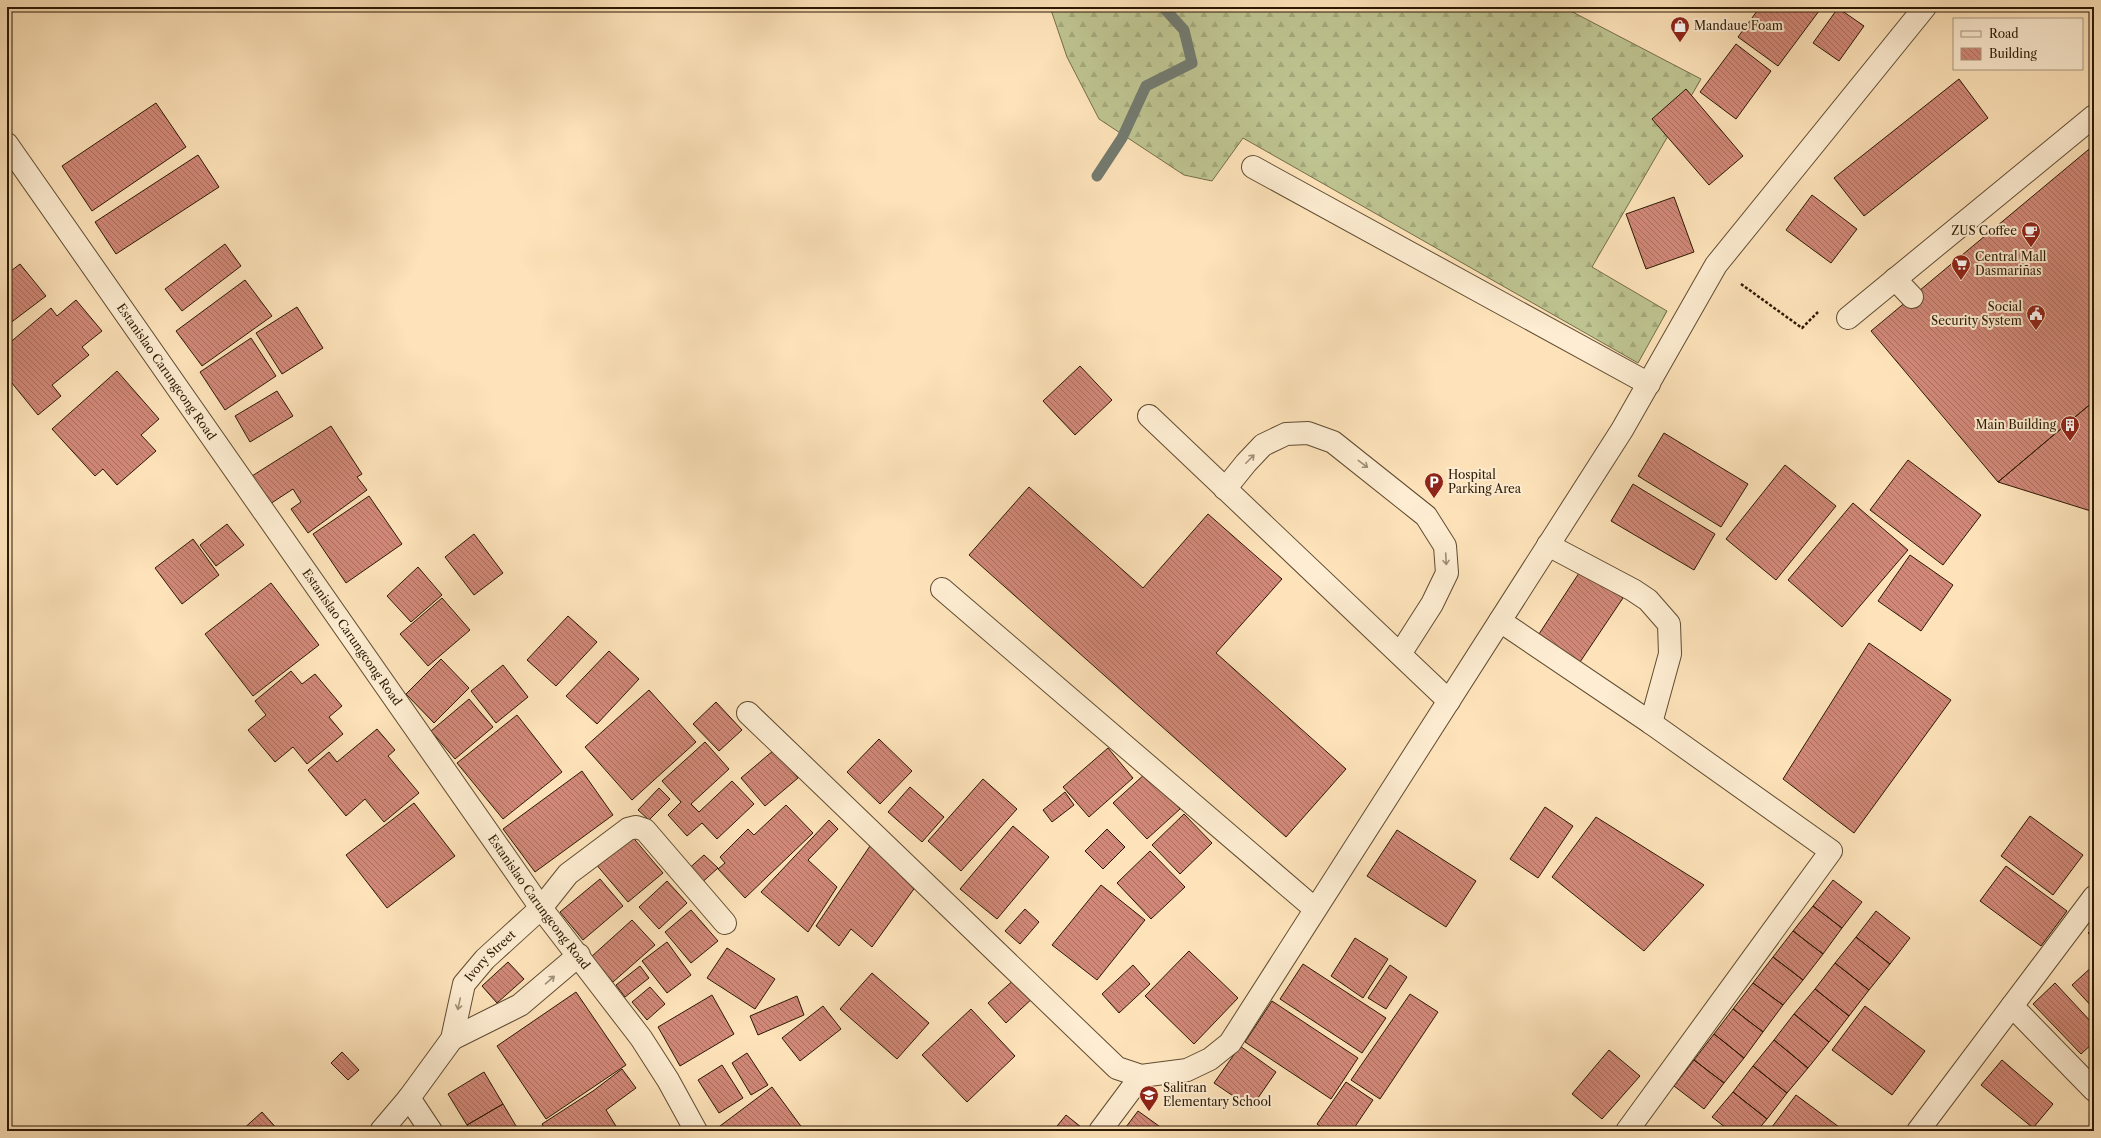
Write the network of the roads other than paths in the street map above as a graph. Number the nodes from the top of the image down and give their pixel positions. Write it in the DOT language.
graph roads {
  1 [pos="1925,7"];
  2 [pos="2094,116"];
  3 [pos="7,144"];
  4 [pos="1253,167"];
  5 [pos="1895,279"];
  6 [pos="1912,297"];
  7 [pos="1848,318"];
  8 [pos="1649,384"];
  9 [pos="1149,416"];
  10 [pos="1226,489"];
  11 [pos="1548,545"];
  12 [pos="942,589"];
  13 [pos="1500,621"];
  14 [pos="1400,654"];
  15 [pos="1449,701"];
  16 [pos="748,713"];
  17 [pos="1651,723"];
  18 [pos="2094,897"];
  19 [pos="541,908"];
  20 [pos="1315,909"];
  21 [pos="725,923"];
  22 [pos="578,955"];
  23 [pos="2012,1006"];
  24 [pos="452,1039"];
  25 [pos="1141,1076"];
  26 [pos="2094,1090"];
  27 [pos="409,1098"];
  28 [pos="381,1131"];
  29 [pos="431,1131"];
  30 [pos="696,1131"];
  31 [pos="1100,1131"];
  32 [pos="1627,1131"];
  33 [pos="1918,1131"];
  1 -- 8 [label="street"];
  2 -- 5 [label="street"];
  3 -- 19 [label="street, Estanislao Carungcong Road"];
  4 -- 8 [label="street"];
  5 -- 6 [label="street"];
  5 -- 7 [label="street"];
  8 -- 11 [label="street"];
  9 -- 10 [label="street"];
  10 -- 14 [label="street"];
  10 -- 14 [label="street, one-way"];
  11 -- 13 [label="street"];
  11 -- 17 [label="street"];
  12 -- 20 [label="street"];
  13 -- 15 [label="street"];
  13 -- 17 [label="street"];
  14 -- 15 [label="street"];
  15 -- 20 [label="street"];
  16 -- 25 [label="street"];
  17 -- 32 [label="street"];
  18 -- 23 [label="street"];
  19 -- 21 [label="street, Ivory Street"];
  19 -- 22 [label="street, Estanislao Carungcong Road"];
  19 -- 24 [label="street, Ivory Street, one-way"];
  20 -- 25 [label="street"];
  24 -- 22 [label="street, Ivory Street, one-way"];
  22 -- 30 [label="street, Estanislao Carungcong Road"];
  23 -- 26 [label="street"];
  23 -- 33 [label="street"];
  24 -- 27 [label="street, Ivory Street"];
  25 -- 31 [label="street"];
  27 -- 28 [label="street, Ivory Street"];
  27 -- 29 [label="street"];
}
